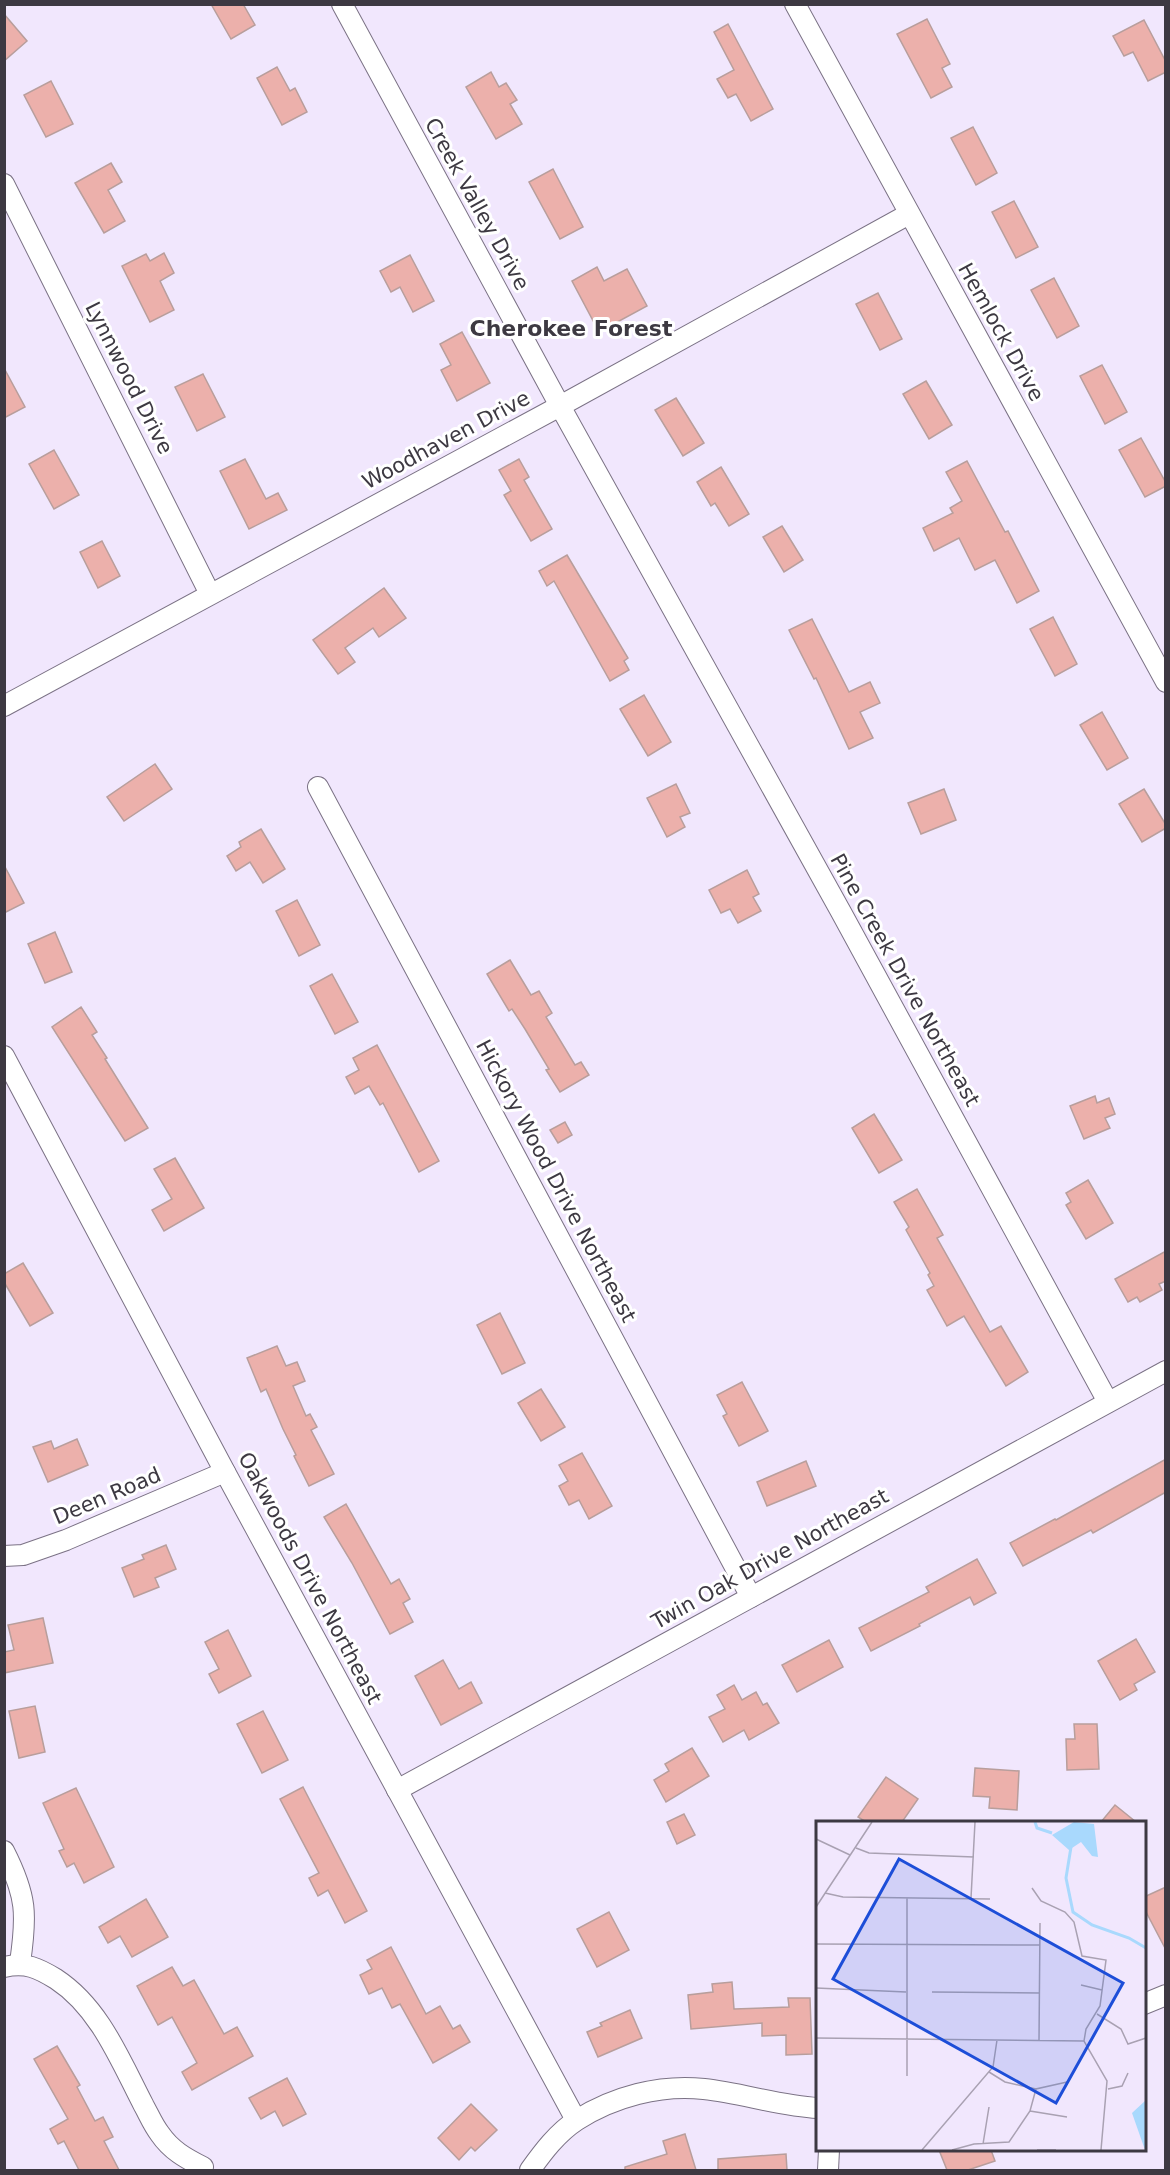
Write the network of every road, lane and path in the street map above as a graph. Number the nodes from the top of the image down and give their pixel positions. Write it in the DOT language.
graph roads {
  1 [pos="342,4"];
  2 [pos="795,4"];
  3 [pos="4,184"];
  4 [pos="909,214"];
  5 [pos="560,406"];
  6 [pos="659,583"];
  7 [pos="210,594"];
  8 [pos="1166,682"];
  9 [pos="4,706"];
  10 [pos="318,787"];
  11 [pos="4,1056"];
  12 [pos="1166,1371"];
  13 [pos="1108,1402"];
  14 [pos="225,1472"];
  15 [pos="4,1556"];
  16 [pos="751,1597"];
  17 [pos="397,1790"];
  18 [pos="4,1851"];
  19 [pos="12,1965"];
  20 [pos="1166,1995"];
  21 [pos="1146,2003"];
  22 [pos="816,2109"];
  23 [pos="576,2120"];
  24 [pos="829,2151"];
  25 [pos="203,2167"];
  26 [pos="530,2170"];
  27 [pos="828,2170"];
  1 -- 5 [label="street, Creek Valley Drive"];
  2 -- 4 [label="street, Hemlock Drive"];
  3 -- 7 [label="street, Lynnwood Drive"];
  4 -- 5 [label="street, Woodhaven Drive"];
  4 -- 8 [label="street, Hemlock Drive"];
  5 -- 6 [label="street, Creek Valley Drive"];
  5 -- 7 [label="street, Woodhaven Drive"];
  6 -- 13 [label="street, Pine Creek Drive Northeast"];
  7 -- 9 [label="street, Woodhaven Drive"];
  10 -- 16 [label="street, Hickory Wood Drive Northeast"];
  11 -- 14 [label="street, Oakwoods Drive Northeast"];
  12 -- 13 [label="street, Twin Oak Drive Northeast"];
  13 -- 16 [label="street, Twin Oak Drive Northeast"];
  14 -- 15 [label="street, Deen Road"];
  14 -- 17 [label="street, Oakwoods Drive Northeast"];
  16 -- 17 [label="street, Twin Oak Drive Northeast"];
  17 -- 23 [label="street, Oakwoods Drive Northeast"];
  18 -- 19 [label="street"];
  19 -- 25 [label="street"];
  20 -- 21 [label="street"];
  22 -- 23 [label="street"];
  23 -- 26 [label="street"];
  24 -- 27 [label="street"];
}
